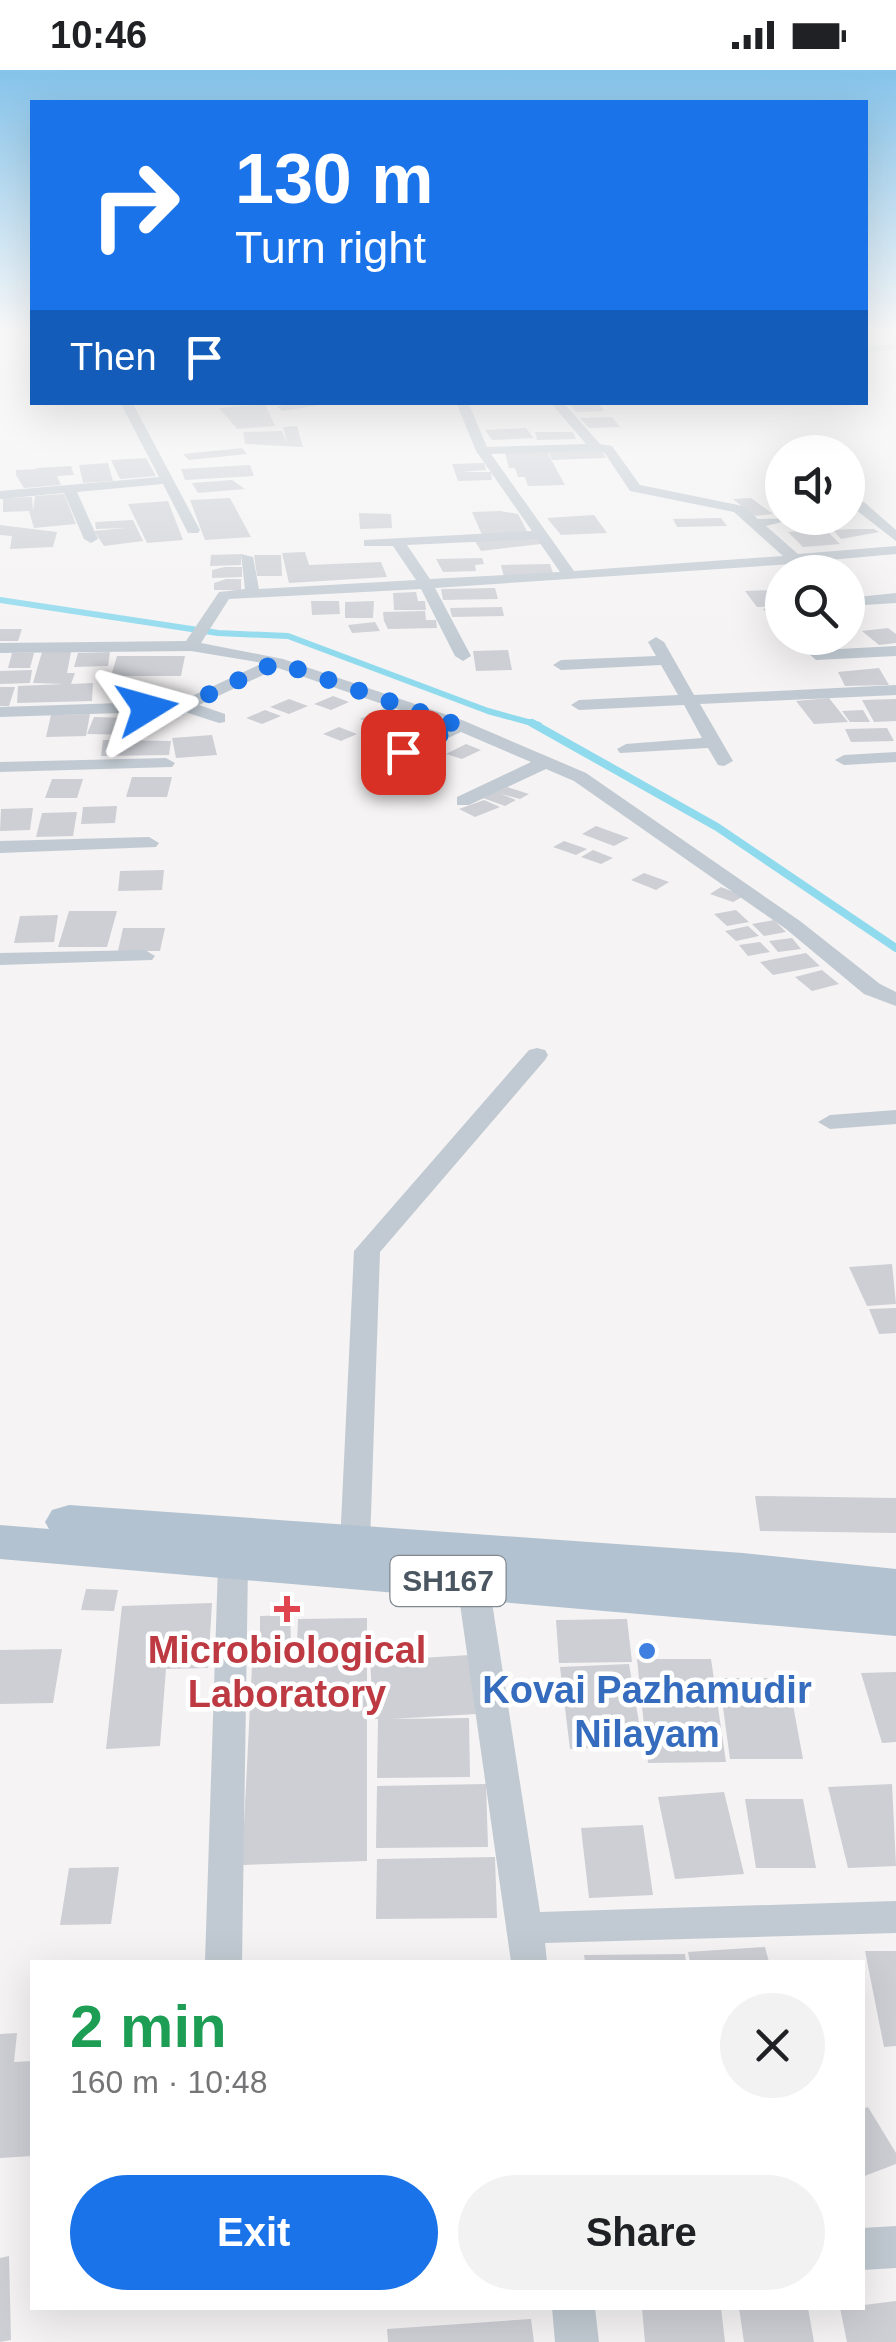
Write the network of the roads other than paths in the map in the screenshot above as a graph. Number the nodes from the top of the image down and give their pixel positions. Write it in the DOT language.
graph roads {
  1 [pos="146,440"];
  2 [pos="478,440"];
  3 [pos="590,440"];
  4 [pos="596,447"];
  5 [pos="482,451"];
  6 [pos="167,480"];
  7 [pos="69,489"];
  8 [pos="0,495"];
  9 [pos="865,508"];
  10 [pos="765,522"];
  11 [pos="756,524"];
  12 [pos="194,530"];
  13 [pos="541,535"];
  14 [pos="896,536"];
  15 [pos="92,539"];
  16 [pos="397,542"];
  17 [pos="369,544"];
  18 [pos="896,550"];
  19 [pos="791,555"];
  20 [pos="840,555"];
  21 [pos="246,557"];
  22 [pos="765,561"];
  23 [pos="572,577"];
  24 [pos="426,584"];
  25 [pos="253,594"];
  26 [pos="896,598"];
  27 [pos="865,601"];
  28 [pos="656,642"];
  29 [pos="191,646"];
  30 [pos="0,648"];
  31 [pos="896,650"];
  32 [pos="865,652"];
  33 [pos="463,656"];
  34 [pos="666,660"];
  35 [pos="277,662"];
  36 [pos="561,665"];
  37 [pos="896,690"];
  38 [pos="688,700"];
  39 [pos="579,705"];
  40 [pos="184,706"];
  41 [pos="0,712"];
  42 [pos="218,718"];
  43 [pos="460,726"];
  44 [pos="714,742"];
  45 [pos="626,749"];
  46 [pos="896,757"];
  47 [pos="844,760"];
  48 [pos="724,761"];
  49 [pos="546,762"];
  50 [pos="166,764"];
  51 [pos="374,766"];
  52 [pos="0,767"];
  53 [pos="463,801"];
  54 [pos="148,843"];
  55 [pos="0,847"];
  56 [pos="145,956"];
  57 [pos="0,959"];
  58 [pos="896,1000"];
  59 [pos="537,1055"];
  60 [pos="896,1117"];
  61 [pos="830,1122"];
  62 [pos="0,1517"];
  63 [pos="0,1542"];
  64 [pos="355,1544"];
  65 [pos="233,1565"];
  66 [pos="473,1583"];
  67 [pos="896,1587"];
  68 [pos="896,1617"];
  69 [pos="896,1917"];
  70 [pos="527,1945"];
  71 [pos="223,1960"];
  72 [pos="896,2247"];
  73 [pos="865,2250"];
  74 [pos="574,2310"];
  75 [pos="577,2342"];
  1 -- 6 [label="street"];
  2 -- 5 [label="street"];
  3 -- 4 [label="street"];
  4 -- 5 [label="street"];
  4 -- 11 [label="street"];
  5 -- 13 [label="street"];
  6 -- 7 [label="street"];
  6 -- 12 [label="street"];
  7 -- 8 [label="street"];
  7 -- 15 [label="street"];
  9 -- 14 [label="street"];
  10 -- 11 [label="street"];
  11 -- 19 [label="street"];
  13 -- 16 [label="street"];
  13 -- 23 [label="street"];
  16 -- 17 [label="street"];
  16 -- 24 [label="street"];
  18 -- 20 [label="street"];
  21 -- 25 [label="street"];
  22 -- 23 [label="street"];
  23 -- 24 [label="street"];
  24 -- 25 [label="street"];
  24 -- 33 [label="street"];
  25 -- 29 [label="street"];
  26 -- 27 [label="street"];
  28 -- 34 [label="street"];
  29 -- 30 [label="street"];
  29 -- 35 [label="street"];
  31 -- 32 [label="street"];
  34 -- 36 [label="street"];
  34 -- 38 [label="street"];
  35 -- 40 [label="street"];
  35 -- 43 [label="street"];
  37 -- 38 [label="street"];
  38 -- 39 [label="street"];
  38 -- 44 [label="street"];
  40 -- 41 [label="street"];
  40 -- 42 [label="street"];
  43 -- 49 [label="street"];
  43 -- 51 [label="street"];
  44 -- 45 [label="street"];
  44 -- 48 [label="street"];
  46 -- 47 [label="street"];
  49 -- 53 [label="street"];
  49 -- 58 [label="street"];
  50 -- 52 [label="street"];
  54 -- 55 [label="street"];
  56 -- 57 [label="street"];
  59 -- 64 [label="street"];
  60 -- 61 [label="street"];
  62 -- 64 [label="main road, SH167"];
  63 -- 65 [label="main road, SH167"];
  64 -- 67 [label="main road, SH167"];
  65 -- 66 [label="main road, SH167"];
  65 -- 71 [label="street"];
  66 -- 68 [label="main road, SH167"];
  66 -- 70 [label="street"];
  69 -- 70 [label="street"];
  72 -- 73 [label="street"];
  74 -- 75 [label="street"];
}
